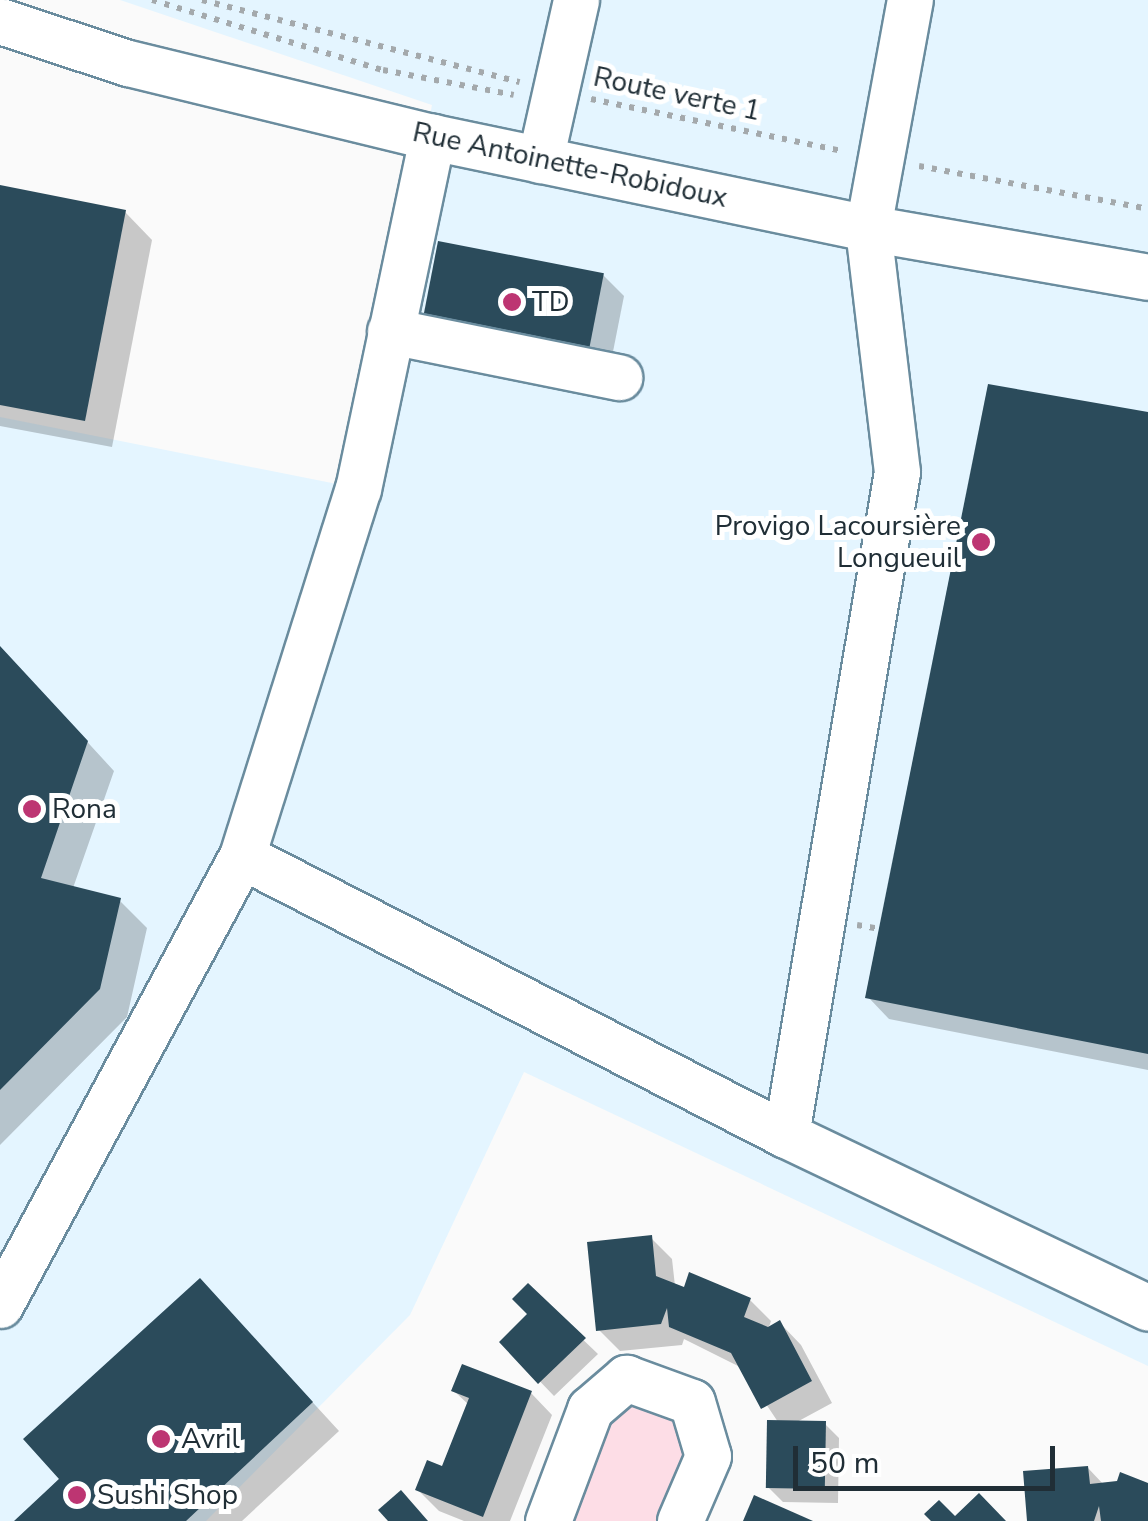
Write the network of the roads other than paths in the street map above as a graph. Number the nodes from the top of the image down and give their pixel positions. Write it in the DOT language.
graph roads {
  1 [pos="576,0"];
  2 [pos="910,0"];
  3 [pos="0,21"];
  4 [pos="432,137"];
  5 [pos="540,160"];
  6 [pos="868,228"];
  7 [pos="1148,277"];
  8 [pos="390,331"];
  9 [pos="619,377"];
  10 [pos="242,856"];
  11 [pos="786,1135"];
  12 [pos="0,1306"];
  13 [pos="1148,1308"];
  14 [pos="548,1521"];
  15 [pos="680,1521"];
  1 -- 5 [label="street"];
  2 -- 6 [label="street"];
  3 -- 4 [label="street, Rue Antoinette-Robidoux"];
  4 -- 5 [label="street, Rue Antoinette-Robidoux"];
  4 -- 8 [label="street"];
  5 -- 6 [label="street, Rue Antoinette-Robidoux"];
  6 -- 7 [label="street, Rue Antoinette-Robidoux"];
  6 -- 11 [label="street"];
  8 -- 9 [label="street"];
  8 -- 10 [label="street"];
  10 -- 11 [label="street"];
  10 -- 12 [label="street"];
  11 -- 13 [label="street"];
  14 -- 15 [label="street"];
}
